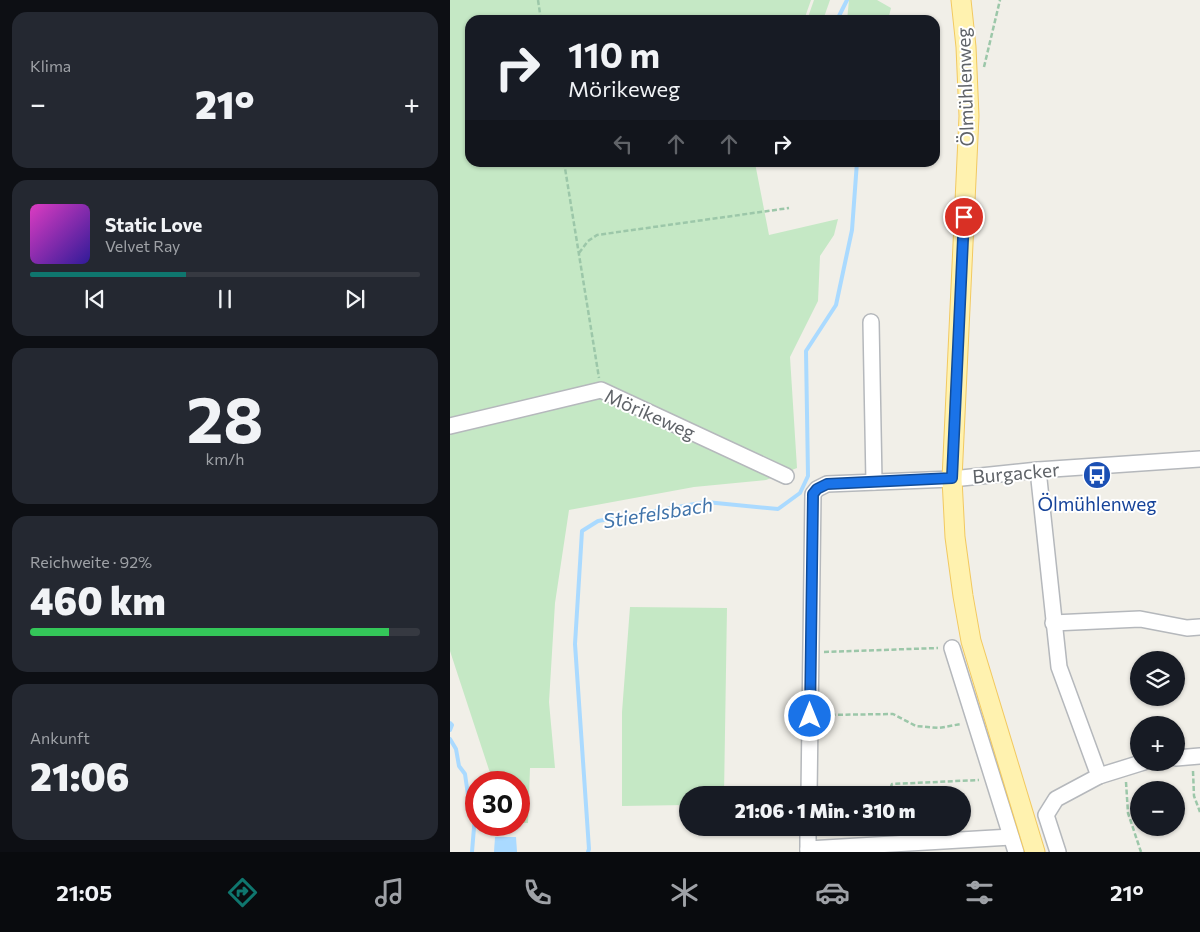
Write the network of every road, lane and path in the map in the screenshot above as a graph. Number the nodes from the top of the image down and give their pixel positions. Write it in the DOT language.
graph roads {
  1 [pos="538,0"];
  2 [pos="961,0"];
  3 [pos="1000,0"];
  4 [pos="541,15"];
  5 [pos="967,74"];
  6 [pos="565,167"];
  7 [pos="789,208"];
  8 [pos="579,252"];
  9 [pos="871,322"];
  10 [pos="601,390"];
  11 [pos="450,426"];
  12 [pos="1200,459"];
  13 [pos="1038,470"];
  14 [pos="786,476"];
  15 [pos="952,478"];
  16 [pos="874,482"];
  17 [pos="1054,623"];
  18 [pos="1200,627"];
  19 [pos="952,648"];
  20 [pos="811,653"];
  21 [pos="810,716"];
  22 [pos="975,721"];
  23 [pos="1196,756"];
  24 [pos="1130,766"];
  25 [pos="1125,768"];
  26 [pos="1099,776"];
  27 [pos="993,779"];
  28 [pos="809,786"];
  29 [pos="891,786"];
  30 [pos="1200,812"];
  31 [pos="808,836"];
  32 [pos="1011,837"];
  33 [pos="808,850"];
  34 [pos="1016,852"];
  35 [pos="1035,852"];
  36 [pos="1058,852"];
  37 [pos="1141,852"];
  1 -- 4 [label="path"];
  2 -- 5 [label="main road, Ölmühlenweg"];
  3 -- 5 [label="path"];
  5 -- 15 [label="main road, Ölmühlenweg"];
  6 -- 8 [label="path"];
  7 -- 8 [label="path"];
  8 -- 10 [label="path"];
  9 -- 16 [label="street"];
  10 -- 11 [label="street, Mörikeweg"];
  10 -- 14 [label="street, Mörikeweg"];
  12 -- 13 [label="street, Burgacker"];
  13 -- 15 [label="street, Burgacker"];
  13 -- 17 [label="street"];
  15 -- 16 [label="street"];
  15 -- 35 [label="main road, Ölmühlenweg"];
  16 -- 20 [label="street"];
  17 -- 18 [label="street"];
  17 -- 26 [label="street"];
  19 -- 20 [label="path"];
  19 -- 22 [label="street"];
  20 -- 21 [label="street"];
  21 -- 22 [label="path"];
  21 -- 28 [label="street"];
  22 -- 27 [label="street"];
  23 -- 30 [label="path"];
  24 -- 25 [label="street"];
  25 -- 26 [label="street"];
  25 -- 37 [label="path"];
  26 -- 36 [label="street"];
  27 -- 29 [label="path"];
  27 -- 32 [label="street"];
  31 -- 33 [label="street"];
  32 -- 33 [label="street"];
  32 -- 34 [label="street"];
}
